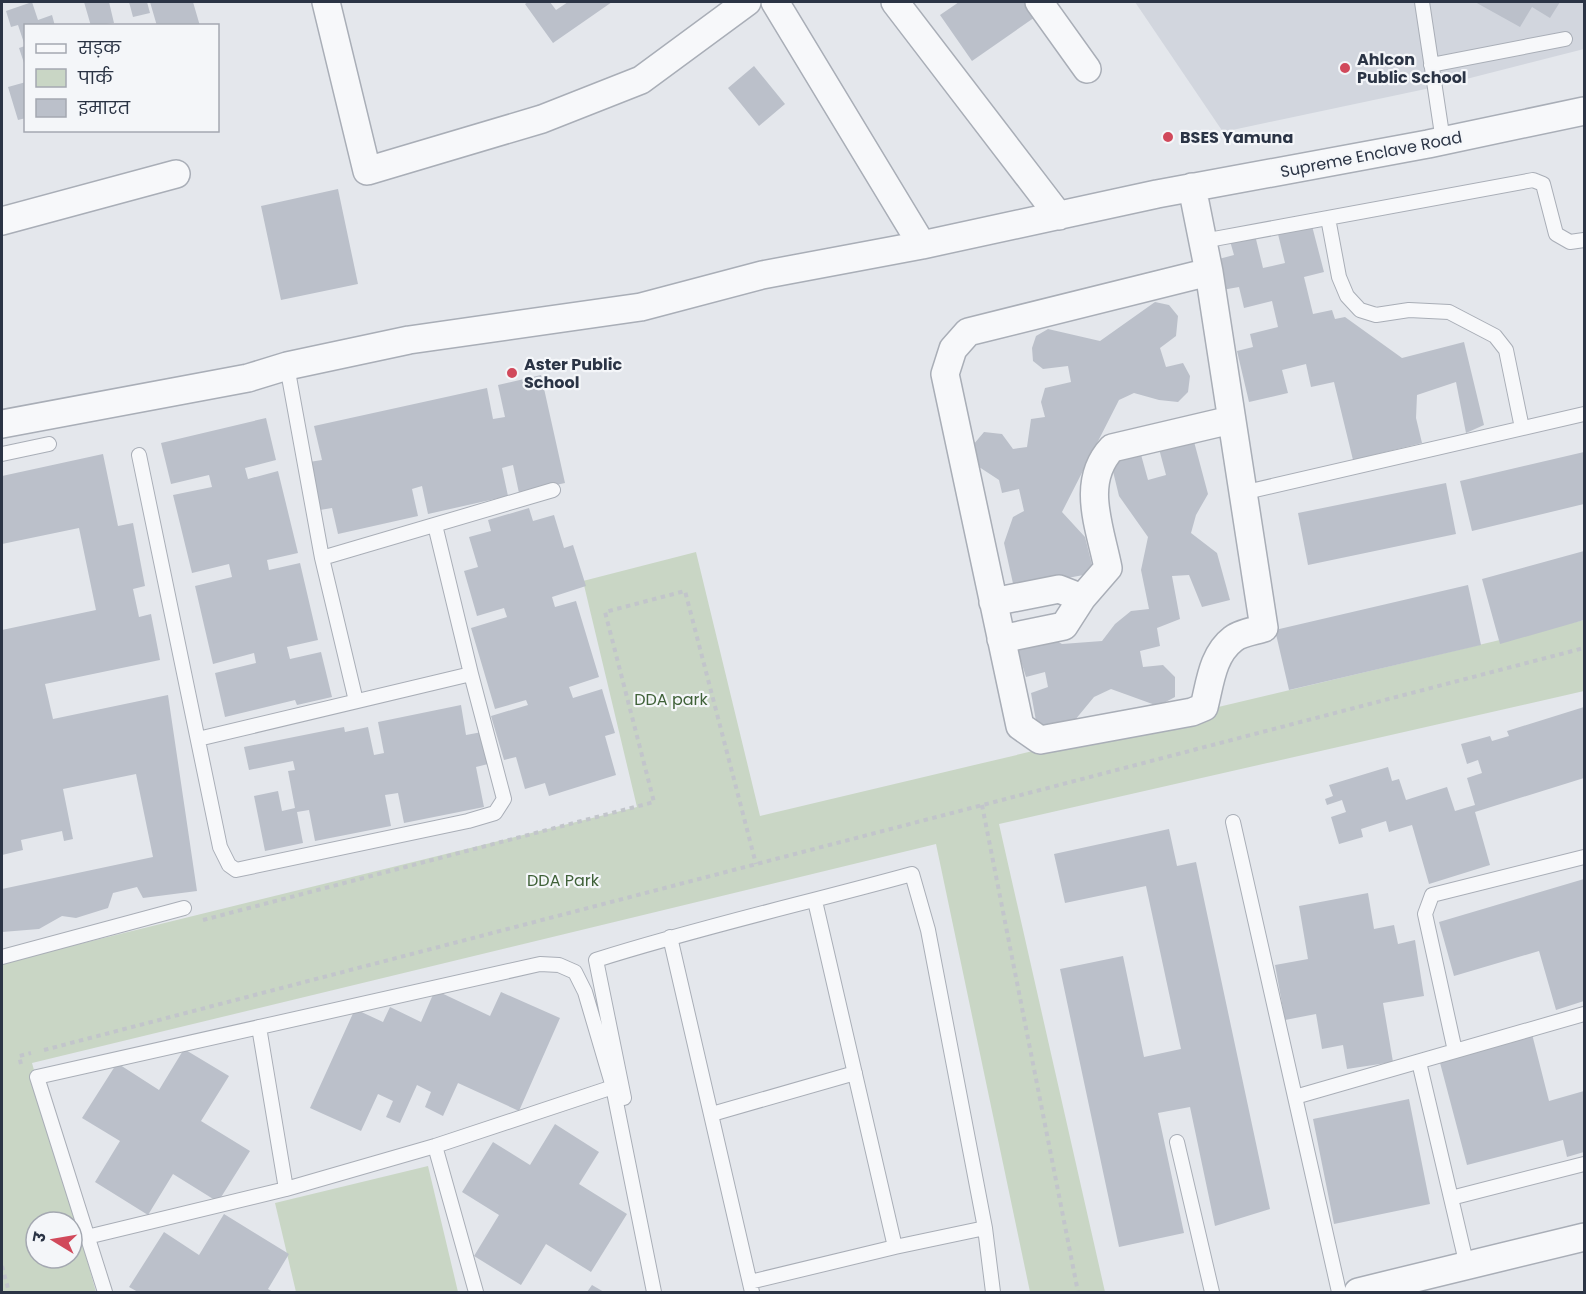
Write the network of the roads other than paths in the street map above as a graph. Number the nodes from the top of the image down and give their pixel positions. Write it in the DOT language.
graph roads {
  1 [pos="326,2"];
  2 [pos="747,2"];
  3 [pos="775,2"];
  4 [pos="895,2"];
  5 [pos="1039,2"];
  6 [pos="1422,2"];
  7 [pos="1565,39"];
  8 [pos="1431,66"];
  9 [pos="1087,69"];
  10 [pos="1584,111"];
  11 [pos="1443,141"];
  12 [pos="176,174"];
  13 [pos="1192,187"];
  14 [pos="1059,216"];
  15 [pos="1328,218"];
  16 [pos="2,221"];
  17 [pos="1584,240"];
  18 [pos="1203,241"];
  19 [pos="922,245"];
  20 [pos="1209,272"];
  21 [pos="287,366"];
  22 [pos="1584,414"];
  23 [pos="1231,420"];
  24 [pos="2,424"];
  25 [pos="1522,428"];
  26 [pos="49,444"];
  27 [pos="2,454"];
  28 [pos="139,455"];
  29 [pos="553,490"];
  30 [pos="1242,493"];
  31 [pos="435,525"];
  32 [pos="322,558"];
  33 [pos="1082,598"];
  34 [pos="993,602"];
  35 [pos="1001,639"];
  36 [pos="471,674"];
  37 [pos="356,701"];
  38 [pos="198,739"];
  39 [pos="1233,822"];
  40 [pos="1584,857"];
  41 [pos="815,901"];
  42 [pos="184,908"];
  43 [pos="670,937"];
  44 [pos="2,957"];
  45 [pos="1584,1014"];
  46 [pos="259,1027"];
  47 [pos="1455,1051"];
  48 [pos="1419,1062"];
  49 [pos="855,1073"];
  50 [pos="613,1087"];
  51 [pos="1295,1097"];
  52 [pos="712,1114"];
  53 [pos="1177,1142"];
  54 [pos="435,1146"];
  55 [pos="1584,1164"];
  56 [pos="286,1189"];
  57 [pos="1451,1198"];
  58 [pos="985,1228"];
  59 [pos="87,1237"];
  60 [pos="1584,1237"];
  61 [pos="895,1247"];
  62 [pos="1467,1266"];
  63 [pos="751,1287"];
  64 [pos="105,1293"];
  65 [pos="476,1293"];
  66 [pos="654,1293"];
  67 [pos="663,1293"];
  68 [pos="993,1293"];
  69 [pos="1212,1293"];
  70 [pos="1339,1293"];
  71 [pos="1358,1293"];
  1 -- 2 [label="street"];
  3 -- 19 [label="street"];
  4 -- 14 [label="street"];
  5 -- 9 [label="street"];
  6 -- 8 [label="lane"];
  7 -- 8 [label="lane"];
  8 -- 11 [label="lane"];
  10 -- 11 [label="street, Supreme Enclave Road"];
  11 -- 13 [label="street, Supreme Enclave Road"];
  12 -- 16 [label="street"];
  13 -- 14 [label="street, Supreme Enclave Road"];
  13 -- 18 [label="street"];
  14 -- 19 [label="street, Supreme Enclave Road"];
  15 -- 17 [label="lane"];
  15 -- 18 [label="lane"];
  15 -- 25 [label="lane"];
  18 -- 20 [label="street"];
  19 -- 21 [label="street, Supreme Enclave Road"];
  20 -- 23 [label="street"];
  20 -- 34 [label="street"];
  21 -- 24 [label="street, Supreme Enclave Road"];
  21 -- 32 [label="lane"];
  22 -- 25 [label="lane"];
  23 -- 30 [label="street"];
  23 -- 33 [label="street"];
  25 -- 30 [label="lane"];
  26 -- 27 [label="lane"];
  28 -- 38 [label="lane"];
  29 -- 31 [label="lane"];
  30 -- 35 [label="street"];
  31 -- 32 [label="lane"];
  31 -- 36 [label="lane"];
  32 -- 37 [label="lane"];
  33 -- 34 [label="street"];
  33 -- 35 [label="street"];
  34 -- 35 [label="street"];
  36 -- 37 [label="lane"];
  36 -- 38 [label="lane"];
  37 -- 38 [label="lane"];
  39 -- 51 [label="lane"];
  40 -- 47 [label="lane"];
  41 -- 43 [label="lane"];
  41 -- 49 [label="lane"];
  41 -- 58 [label="lane"];
  42 -- 44 [label="lane"];
  43 -- 52 [label="lane"];
  43 -- 67 [label="lane"];
  45 -- 47 [label="lane"];
  46 -- 50 [label="lane"];
  46 -- 56 [label="lane"];
  46 -- 59 [label="lane"];
  47 -- 48 [label="lane"];
  48 -- 51 [label="lane"];
  48 -- 57 [label="lane"];
  49 -- 52 [label="lane"];
  49 -- 61 [label="lane"];
  50 -- 54 [label="lane"];
  50 -- 66 [label="lane"];
  51 -- 70 [label="lane"];
  52 -- 63 [label="lane"];
  53 -- 69 [label="lane"];
  54 -- 56 [label="lane"];
  54 -- 65 [label="lane"];
  55 -- 57 [label="lane"];
  56 -- 59 [label="lane"];
  57 -- 62 [label="lane"];
  58 -- 61 [label="lane"];
  58 -- 68 [label="lane"];
  59 -- 64 [label="lane"];
  60 -- 62 [label="street"];
  61 -- 63 [label="lane"];
  62 -- 71 [label="street"];
}
